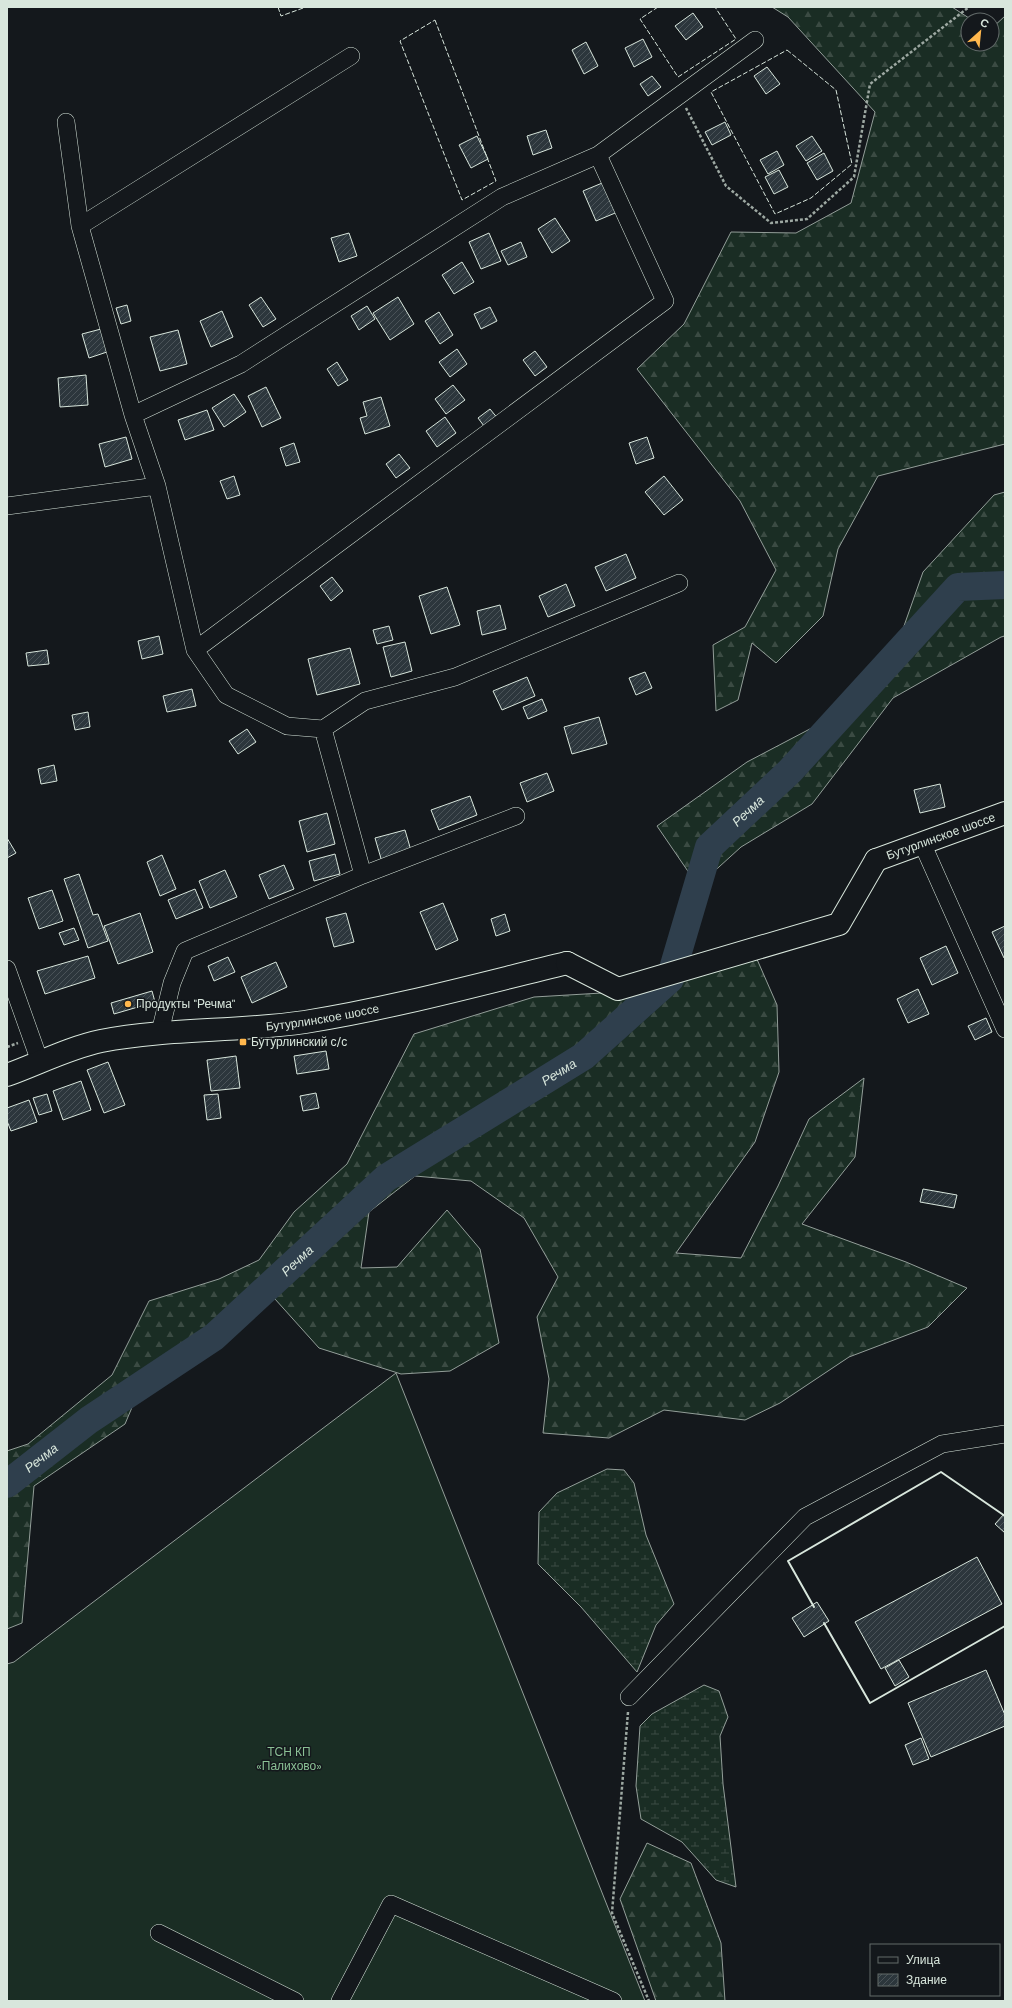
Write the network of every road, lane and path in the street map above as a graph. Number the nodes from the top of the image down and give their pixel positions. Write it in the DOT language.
graph roads {
  1 [pos="969,7"];
  2 [pos="755,40"];
  3 [pos="351,56"];
  4 [pos="684,104"];
  5 [pos="66,122"];
  6 [pos="598,155"];
  7 [pos="80,226"];
  8 [pos="133,415"];
  9 [pos="157,486"];
  10 [pos="7,506"];
  11 [pos="679,583"];
  12 [pos="195,650"];
  13 [pos="323,729"];
  14 [pos="1005,813"];
  15 [pos="516,816"];
  16 [pos="922,843"];
  17 [pos="363,875"];
  18 [pos="7,969"];
  19 [pos="1005,1028"];
  20 [pos="160,1032"];
  21 [pos="40,1062"];
  22 [pos="7,1075"];
  23 [pos="1005,1434"];
  24 [pos="629,1697"];
  25 [pos="159,1933"];
  26 [pos="295,2001"];
  27 [pos="340,2001"];
  28 [pos="613,2001"];
  29 [pos="649,2001"];
  1 -- 4 [label="path"];
  2 -- 6 [label="street"];
  3 -- 7 [label="street"];
  5 -- 7 [label="street"];
  6 -- 8 [label="street"];
  6 -- 12 [label="street"];
  7 -- 8 [label="street"];
  8 -- 9 [label="street"];
  9 -- 10 [label="street"];
  9 -- 12 [label="street"];
  11 -- 13 [label="street"];
  12 -- 13 [label="street"];
  13 -- 17 [label="street"];
  14 -- 16 [label="main road, Бутурлинское шоссе"];
  15 -- 17 [label="street"];
  16 -- 19 [label="street"];
  16 -- 20 [label="main road, Бутурлинское шоссе"];
  17 -- 20 [label="street"];
  18 -- 21 [label="street"];
  20 -- 21 [label="main road, Бутурлинское шоссе"];
  21 -- 22 [label="main road, Бутурлинское шоссе"];
  23 -- 24 [label="street"];
  24 -- 29 [label="path"];
  25 -- 26 [label="street"];
  27 -- 28 [label="street"];
}
